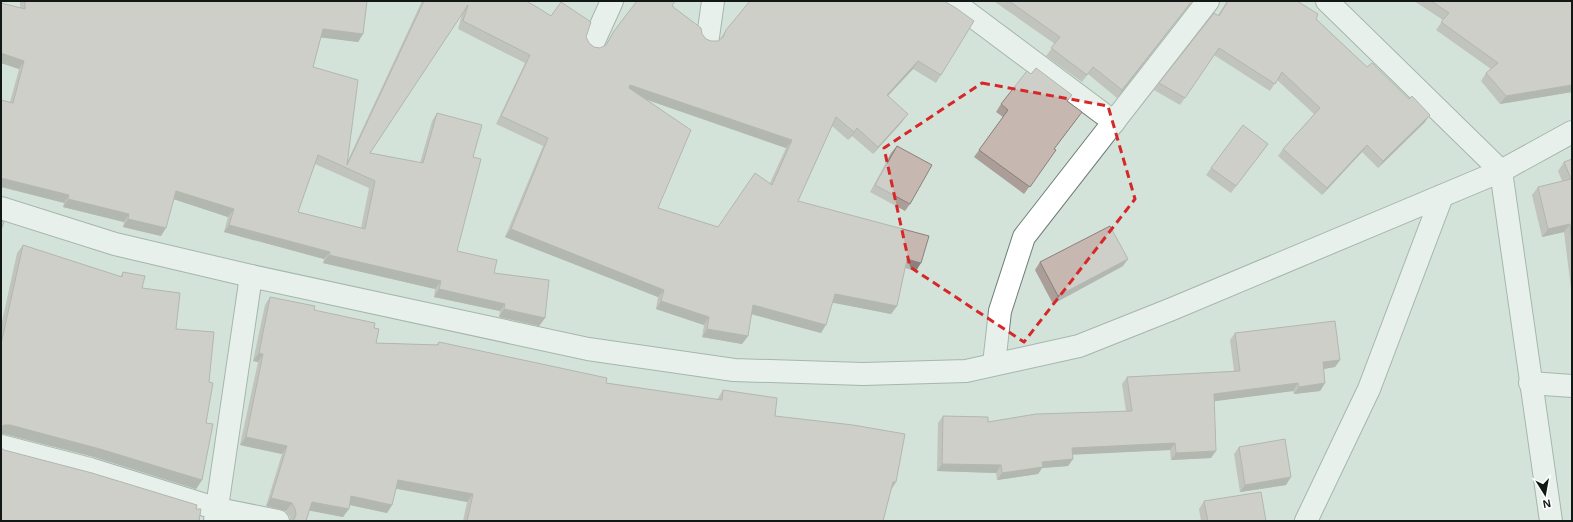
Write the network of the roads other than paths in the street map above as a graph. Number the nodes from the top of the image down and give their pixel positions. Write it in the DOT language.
graph roads {
  1 [pos="612,1"];
  2 [pos="713,1"];
  3 [pos="952,1"];
  4 [pos="1208,1"];
  5 [pos="1327,1"];
  6 [pos="708,37"];
  7 [pos="593,43"];
  8 [pos="1114,122"];
  9 [pos="1572,132"];
  10 [pos="1501,172"];
  11 [pos="1442,196"];
  12 [pos="1,208"];
  13 [pos="251,276"];
  14 [pos="994,364"];
  15 [pos="1530,383"];
  16 [pos="1572,386"];
  17 [pos="1,446"];
  18 [pos="217,515"];
  19 [pos="278,521"];
  20 [pos="1306,521"];
  21 [pos="1551,521"];
  1 -- 7 [label="street"];
  2 -- 6 [label="street"];
  3 -- 8 [label="street"];
  4 -- 8 [label="street"];
  5 -- 10 [label="street"];
  8 -- 14 [label="street"];
  9 -- 10 [label="street"];
  10 -- 11 [label="street"];
  10 -- 15 [label="street"];
  11 -- 14 [label="street"];
  11 -- 20 [label="street"];
  12 -- 13 [label="street"];
  13 -- 14 [label="street"];
  13 -- 18 [label="street"];
  15 -- 16 [label="street"];
  15 -- 21 [label="street"];
  17 -- 18 [label="street"];
  18 -- 19 [label="street"];
}
